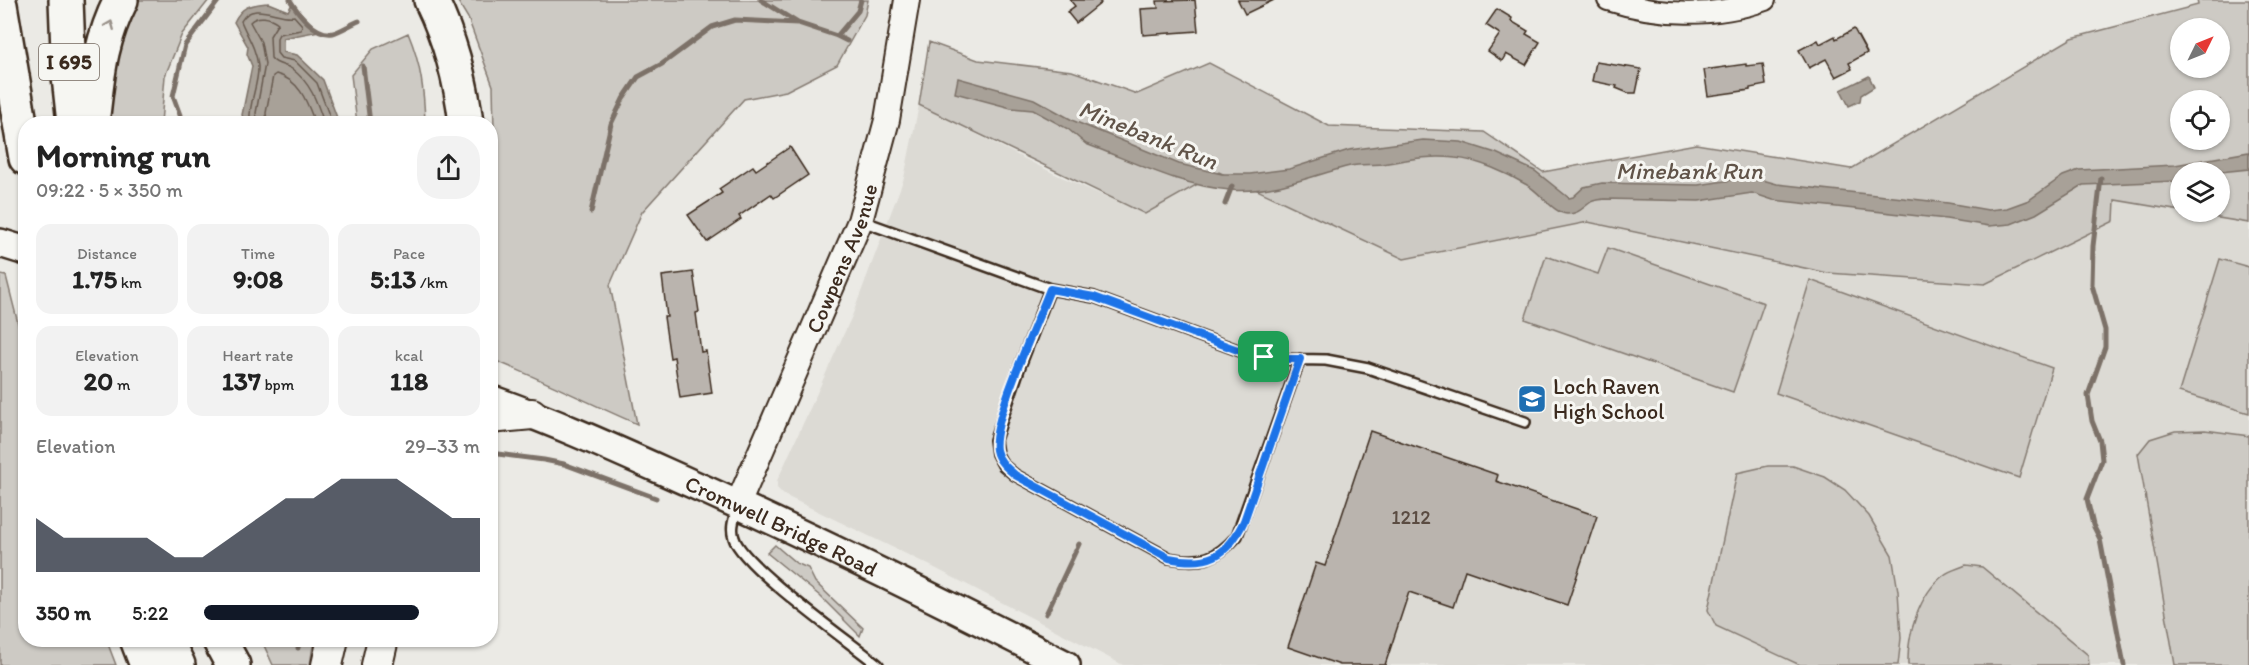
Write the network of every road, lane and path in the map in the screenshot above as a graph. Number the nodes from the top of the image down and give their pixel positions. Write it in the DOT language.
graph roads {
  1 [pos="18,0"];
  2 [pos="66,0"];
  3 [pos="122,0"];
  4 [pos="409,0"];
  5 [pos="430,0"];
  6 [pos="908,0"];
  7 [pos="1608,0"];
  8 [pos="1765,0"];
  9 [pos="0,5"];
  10 [pos="19,116"];
  11 [pos="24,116"];
  12 [pos="73,116"];
  13 [pos="93,116"];
  14 [pos="441,116"];
  15 [pos="465,116"];
  16 [pos="860,221"];
  17 [pos="0,243"];
  18 [pos="18,249"];
  19 [pos="1050,289"];
  20 [pos="1300,359"];
  21 [pos="498,402"];
  22 [pos="532,414"];
  23 [pos="498,417"];
  24 [pos="1525,422"];
  25 [pos="738,504"];
  26 [pos="140,647"];
  27 [pos="169,647"];
  28 [pos="223,647"];
  29 [pos="331,647"];
  30 [pos="381,647"];
  31 [pos="147,665"];
  32 [pos="178,665"];
  33 [pos="233,665"];
  34 [pos="327,665"];
  35 [pos="377,665"];
  36 [pos="878,665"];
  37 [pos="1066,665"];
  1 -- 11 [label="highway, I 695"];
  2 -- 12 [label="highway, I 695"];
  13 -- 3 [label="highway, one-way"];
  4 -- 14 [label="highway"];
  5 -- 15 [label="highway"];
  6 -- 16 [label="street, Cowpens Avenue"];
  7 -- 8 [label="street"];
  9 -- 10 [label="highway"];
  16 -- 19 [label="lane"];
  16 -- 25 [label="street, Cowpens Avenue"];
  17 -- 18 [label="main road"];
  19 -- 20 [label="lane"];
  19 -- 20 [label="lane"];
  20 -- 24 [label="lane"];
  21 -- 22 [label="main road, Cromwell Bridge Road"];
  22 -- 23 [label="main road"];
  22 -- 25 [label="main road, Cromwell Bridge Road"];
  25 -- 36 [label="lane"];
  25 -- 37 [label="main road, Cromwell Bridge Road"];
  26 -- 31 [label="highway"];
  27 -- 32 [label="highway"];
  28 -- 33 [label="highway"];
  29 -- 34 [label="main road"];
  30 -- 35 [label="main road"];
}
